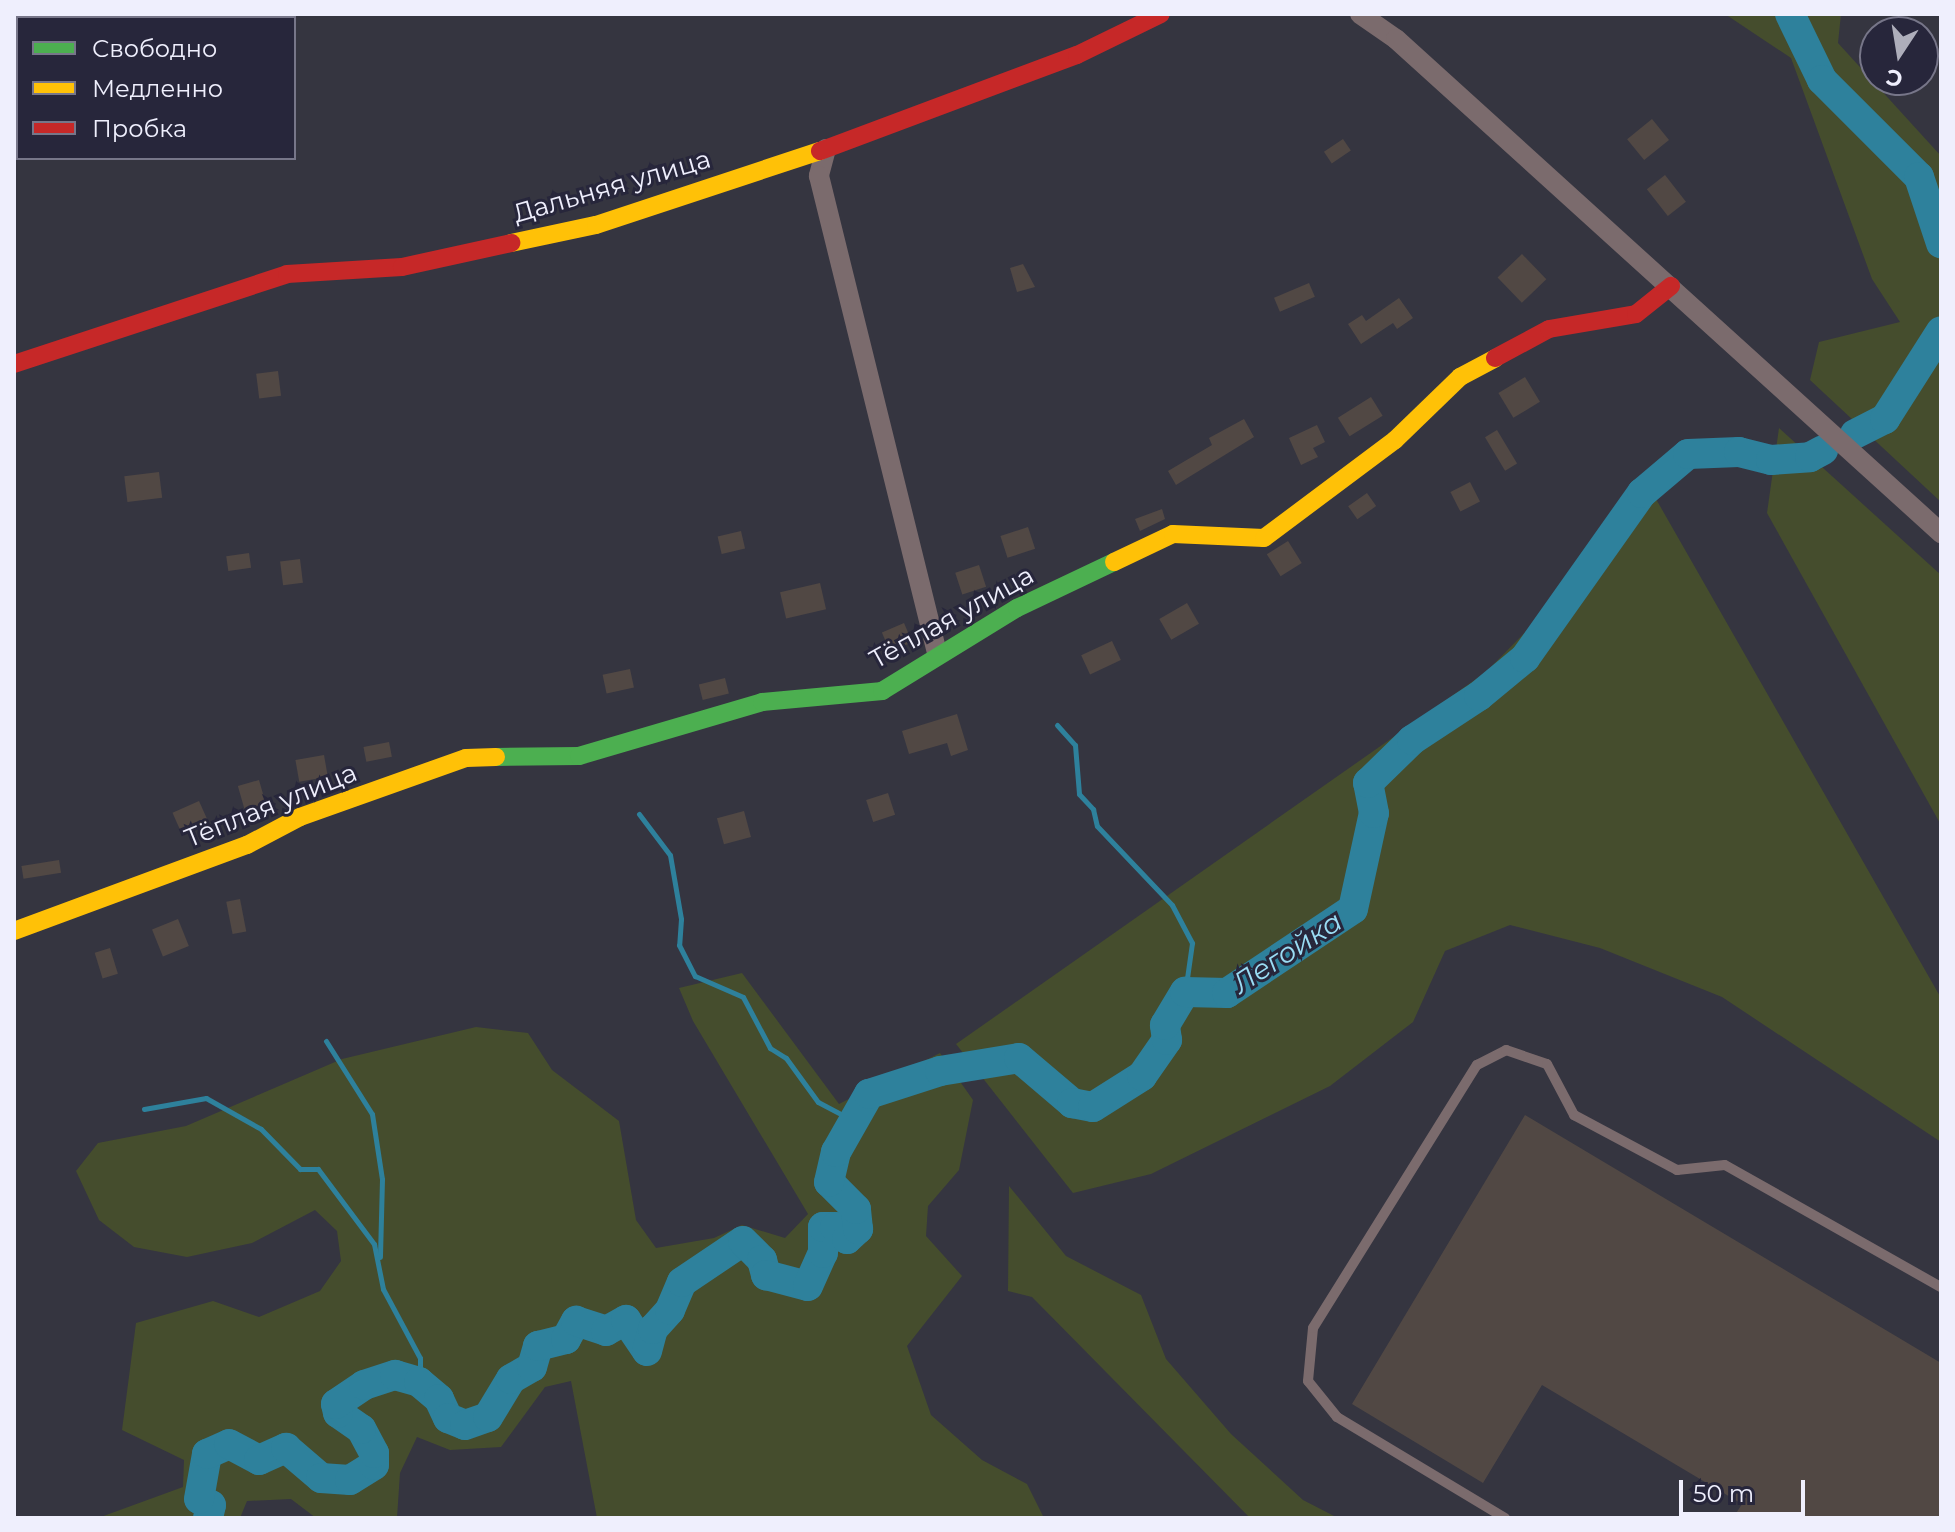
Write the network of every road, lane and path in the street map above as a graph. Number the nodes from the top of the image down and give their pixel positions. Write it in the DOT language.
graph roads {
  1 [pos="1161,14"];
  2 [pos="1360,14"];
  3 [pos="826,149"];
  4 [pos="1671,286"];
  5 [pos="14,364"];
  6 [pos="1941,533"];
  7 [pos="937,653"];
  8 [pos="14,931"];
  9 [pos="1941,1287"];
  10 [pos="1505,1518"];
  1 -- 3 [label="street, Дальняя улица"];
  2 -- 4 [label="street"];
  3 -- 5 [label="street, Дальняя улица"];
  3 -- 7 [label="street"];
  4 -- 6 [label="street"];
  4 -- 7 [label="street, Тёплая улица"];
  7 -- 8 [label="street, Тёплая улица"];
  9 -- 10 [label="lane"];
}
